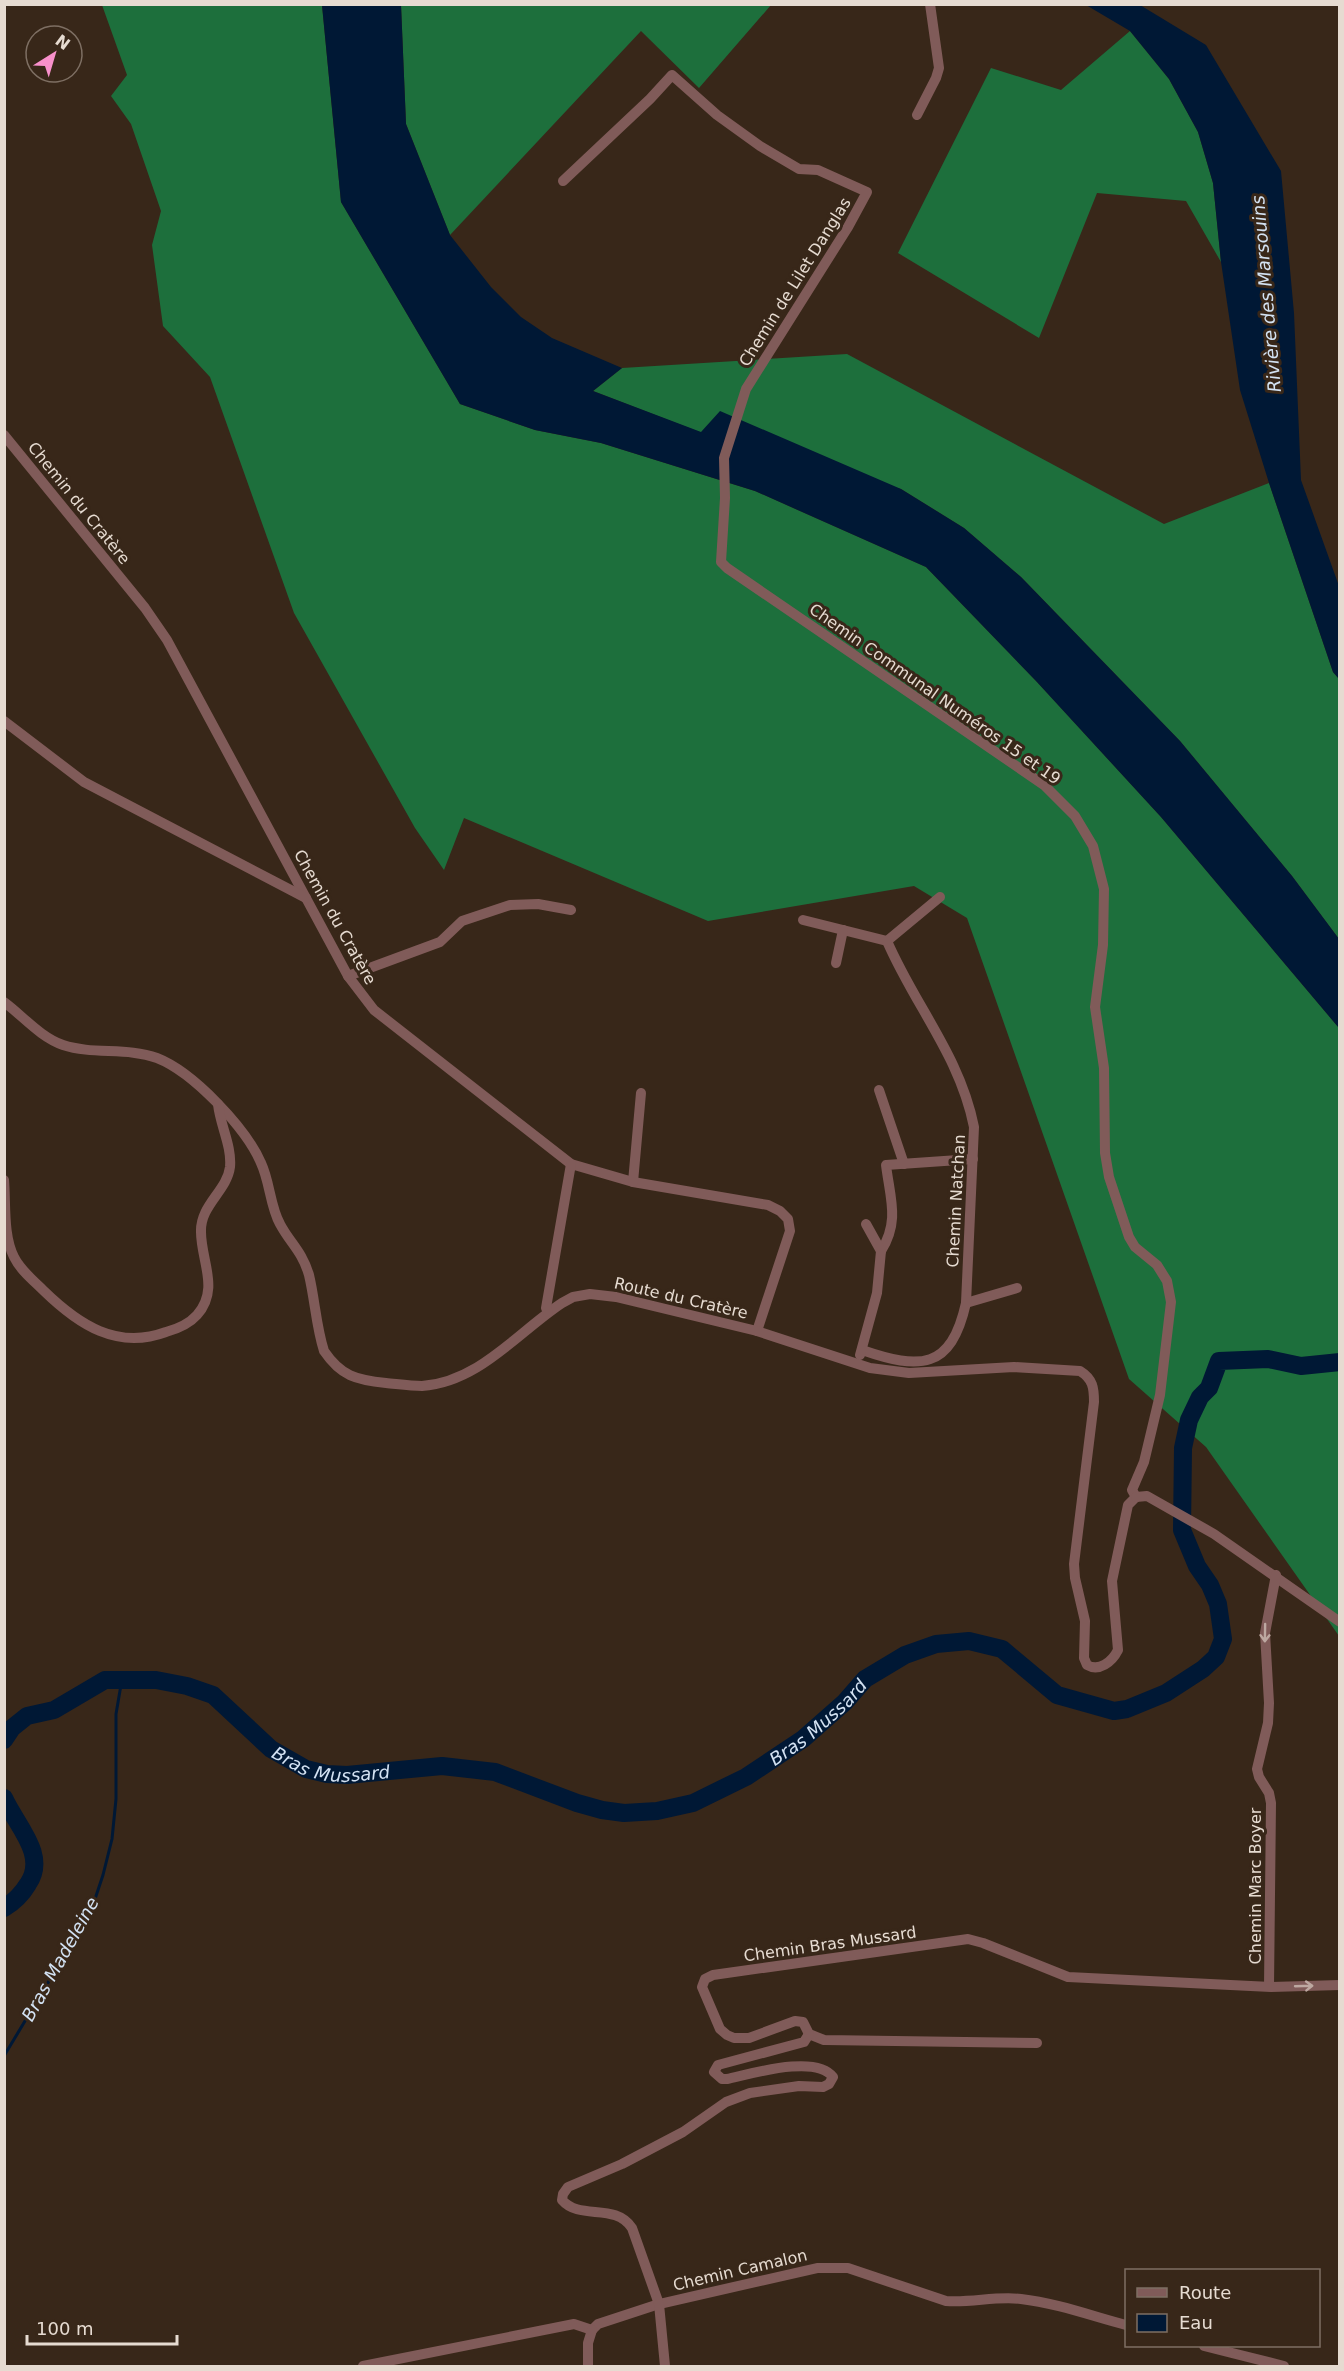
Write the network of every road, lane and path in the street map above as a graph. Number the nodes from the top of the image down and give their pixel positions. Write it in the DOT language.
graph roads {
  1 [pos="930,4"];
  2 [pos="917,115"];
  3 [pos="563,181"];
  4 [pos="4,435"];
  5 [pos="722,562"];
  6 [pos="4,721"];
  7 [pos="940,897"];
  8 [pos="307,899"];
  9 [pos="571,910"];
  10 [pos="803,920"];
  11 [pos="843,930"];
  12 [pos="887,941"];
  13 [pos="836,963"];
  14 [pos="348,976"];
  15 [pos="4,1002"];
  16 [pos="879,1089"];
  17 [pos="641,1092"];
  18 [pos="218,1104"];
  19 [pos="973,1160"];
  20 [pos="572,1164"];
  21 [pos="904,1164"];
  22 [pos="4,1180"];
  23 [pos="633,1182"];
  24 [pos="866,1224"];
  25 [pos="6,1234"];
  26 [pos="881,1251"];
  27 [pos="1017,1288"];
  28 [pos="966,1303"];
  29 [pos="548,1312"];
  30 [pos="757,1330"];
  31 [pos="862,1350"];
  32 [pos="857,1364"];
  33 [pos="1136,1497"];
  34 [pos="1276,1575"];
  35 [pos="1340,1622"];
  36 [pos="1340,1985"];
  37 [pos="1269,1986"];
  38 [pos="809,2034"];
  39 [pos="1037,2043"];
  40 [pos="659,2304"];
  41 [pos="1125,2325"];
  42 [pos="592,2330"];
  43 [pos="1208,2347"];
  44 [pos="363,2367"];
  45 [pos="588,2367"];
  46 [pos="665,2367"];
  47 [pos="1284,2367"];
  1 -- 2 [label="street"];
  3 -- 5 [label="street, Chemin de Lilet Danglas"];
  4 -- 8 [label="street, Chemin du Cratère"];
  5 -- 33 [label="street, Chemin Communal Numéros 15 et 19"];
  6 -- 8 [label="street"];
  7 -- 12 [label="street"];
  8 -- 14 [label="street, Chemin du Cratère"];
  9 -- 14 [label="street"];
  10 -- 11 [label="street"];
  11 -- 12 [label="street"];
  11 -- 13 [label="street"];
  12 -- 19 [label="street, Chemin Natchan"];
  14 -- 20 [label="street, Chemin du Cratère"];
  15 -- 18 [label="street, Route du Cratère"];
  16 -- 21 [label="street"];
  17 -- 23 [label="street"];
  18 -- 25 [label="street"];
  18 -- 29 [label="street, Route du Cratère"];
  19 -- 21 [label="street"];
  19 -- 28 [label="street, Chemin Natchan"];
  20 -- 23 [label="street, Chemin du Cratère"];
  20 -- 29 [label="street"];
  21 -- 26 [label="street"];
  22 -- 25 [label="street"];
  23 -- 30 [label="street, Chemin du Cratère"];
  24 -- 26 [label="street"];
  26 -- 31 [label="street"];
  27 -- 28 [label="street"];
  28 -- 31 [label="street, Chemin Natchan"];
  29 -- 30 [label="street, Route du Cratère"];
  30 -- 32 [label="street, Route du Cratère"];
  31 -- 32 [label="street"];
  32 -- 33 [label="street, Route du Cratère"];
  33 -- 34 [label="street"];
  34 -- 35 [label="street"];
  34 -- 37 [label="street, Chemin Marc Boyer, one-way"];
  37 -- 36 [label="street, Chemin Bras Mussard, one-way"];
  37 -- 38 [label="street, Chemin Bras Mussard"];
  38 -- 39 [label="street, Chemin Bras Mussard"];
  38 -- 40 [label="street"];
  40 -- 41 [label="street, Chemin Camalon"];
  40 -- 42 [label="street, Chemin Camalon"];
  40 -- 46 [label="street"];
  42 -- 44 [label="street"];
  42 -- 45 [label="street"];
  43 -- 47 [label="street"];
}
